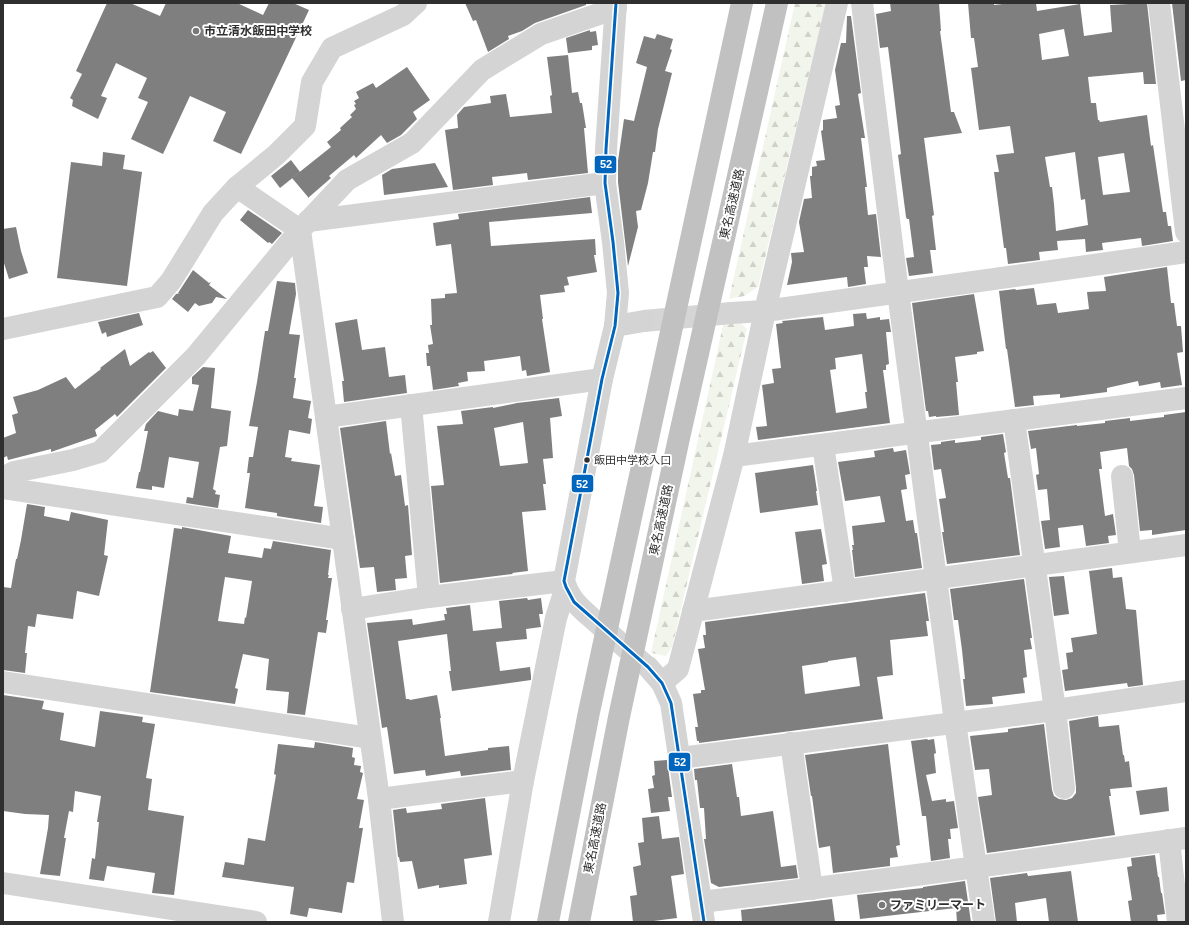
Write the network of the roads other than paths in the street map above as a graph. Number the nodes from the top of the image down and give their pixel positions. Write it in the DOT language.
graph roads {
  1 [pos="416,3"];
  2 [pos="742,3"];
  3 [pos="777,3"];
  4 [pos="837,3"];
  5 [pos="862,3"];
  6 [pos="1159,3"];
  7 [pos="616,6"];
  8 [pos="605,183"];
  9 [pos="237,187"];
  10 [pos="304,226"];
  11 [pos="1186,232"];
  12 [pos="1186,252"];
  13 [pos="898,292"];
  14 [pos="765,310"];
  15 [pos="731,314"];
  16 [pos="644,321"];
  17 [pos="615,326"];
  18 [pos="3,329"];
  19 [pos="602,379"];
  20 [pos="1186,398"];
  21 [pos="411,405"];
  22 [pos="326,417"];
  23 [pos="1014,420"];
  24 [pos="917,433"];
  25 [pos="823,445"];
  26 [pos="734,456"];
  27 [pos="1122,476"];
  28 [pos="3,478"];
  29 [pos="3,488"];
  30 [pos="342,539"];
  31 [pos="1186,545"];
  32 [pos="1130,552"];
  33 [pos="1034,565"];
  34 [pos="936,578"];
  35 [pos="565,584"];
  36 [pos="845,591"];
  37 [pos="429,597"];
  38 [pos="352,609"];
  39 [pos="693,611"];
  40 [pos="586,613"];
  41 [pos="648,667"];
  42 [pos="3,682"];
  43 [pos="662,683"];
  44 [pos="1186,691"];
  45 [pos="1055,710"];
  46 [pos="955,722"];
  47 [pos="370,738"];
  48 [pos="791,744"];
  49 [pos="680,758"];
  50 [pos="523,781"];
  51 [pos="1064,788"];
  52 [pos="379,800"];
  53 [pos="1177,839"];
  54 [pos="976,868"];
  55 [pos="3,884"];
  56 [pos="812,889"];
  57 [pos="702,912"];
  58 [pos="256,922"];
  59 [pos="393,922"];
  60 [pos="499,922"];
  61 [pos="548,922"];
  62 [pos="578,922"];
  63 [pos="984,922"];
  64 [pos="1178,922"];
  1 -- 9 [label="street"];
  2 -- 61 [label="highway"];
  3 -- 62 [label="highway, 東名高速道路"];
  4 -- 14 [label="street"];
  5 -- 13 [label="street"];
  6 -- 11 [label="street"];
  7 -- 8 [label="street"];
  7 -- 10 [label="street"];
  8 -- 10 [label="street"];
  8 -- 17 [label="street"];
  9 -- 10 [label="street"];
  9 -- 18 [label="street"];
  10 -- 22 [label="street"];
  10 -- 28 [label="street"];
  12 -- 13 [label="street"];
  13 -- 14 [label="street"];
  13 -- 24 [label="street"];
  14 -- 15 [label="street"];
  14 -- 26 [label="street"];
  16 -- 17 [label="street"];
  17 -- 19 [label="street"];
  19 -- 21 [label="street"];
  19 -- 35 [label="street"];
  20 -- 23 [label="street"];
  21 -- 22 [label="street"];
  21 -- 37 [label="street"];
  22 -- 30 [label="street"];
  23 -- 24 [label="street"];
  23 -- 33 [label="street"];
  24 -- 25 [label="street"];
  24 -- 34 [label="street"];
  25 -- 26 [label="street"];
  25 -- 36 [label="street"];
  26 -- 39 [label="street"];
  27 -- 32 [label="street"];
  29 -- 30 [label="street"];
  30 -- 38 [label="street"];
  31 -- 32 [label="street"];
  32 -- 33 [label="street"];
  33 -- 34 [label="street"];
  33 -- 45 [label="street"];
  34 -- 36 [label="street"];
  34 -- 46 [label="street"];
  35 -- 37 [label="street"];
  35 -- 40 [label="street"];
  35 -- 50 [label="street"];
  36 -- 39 [label="street"];
  37 -- 38 [label="street"];
  38 -- 47 [label="street"];
  39 -- 43 [label="street"];
  41 -- 43 [label="street"];
  42 -- 47 [label="street"];
  43 -- 49 [label="street"];
  44 -- 45 [label="street"];
  45 -- 46 [label="street"];
  45 -- 51 [label="street"];
  46 -- 48 [label="street"];
  46 -- 54 [label="street"];
  47 -- 52 [label="street"];
  48 -- 49 [label="street"];
  48 -- 56 [label="street"];
  49 -- 57 [label="street"];
  50 -- 52 [label="street"];
  50 -- 60 [label="street"];
  52 -- 59 [label="street"];
  53 -- 54 [label="street"];
  53 -- 64 [label="street"];
  54 -- 56 [label="street"];
  54 -- 63 [label="street"];
  55 -- 58 [label="street"];
  56 -- 57 [label="street"];
}
